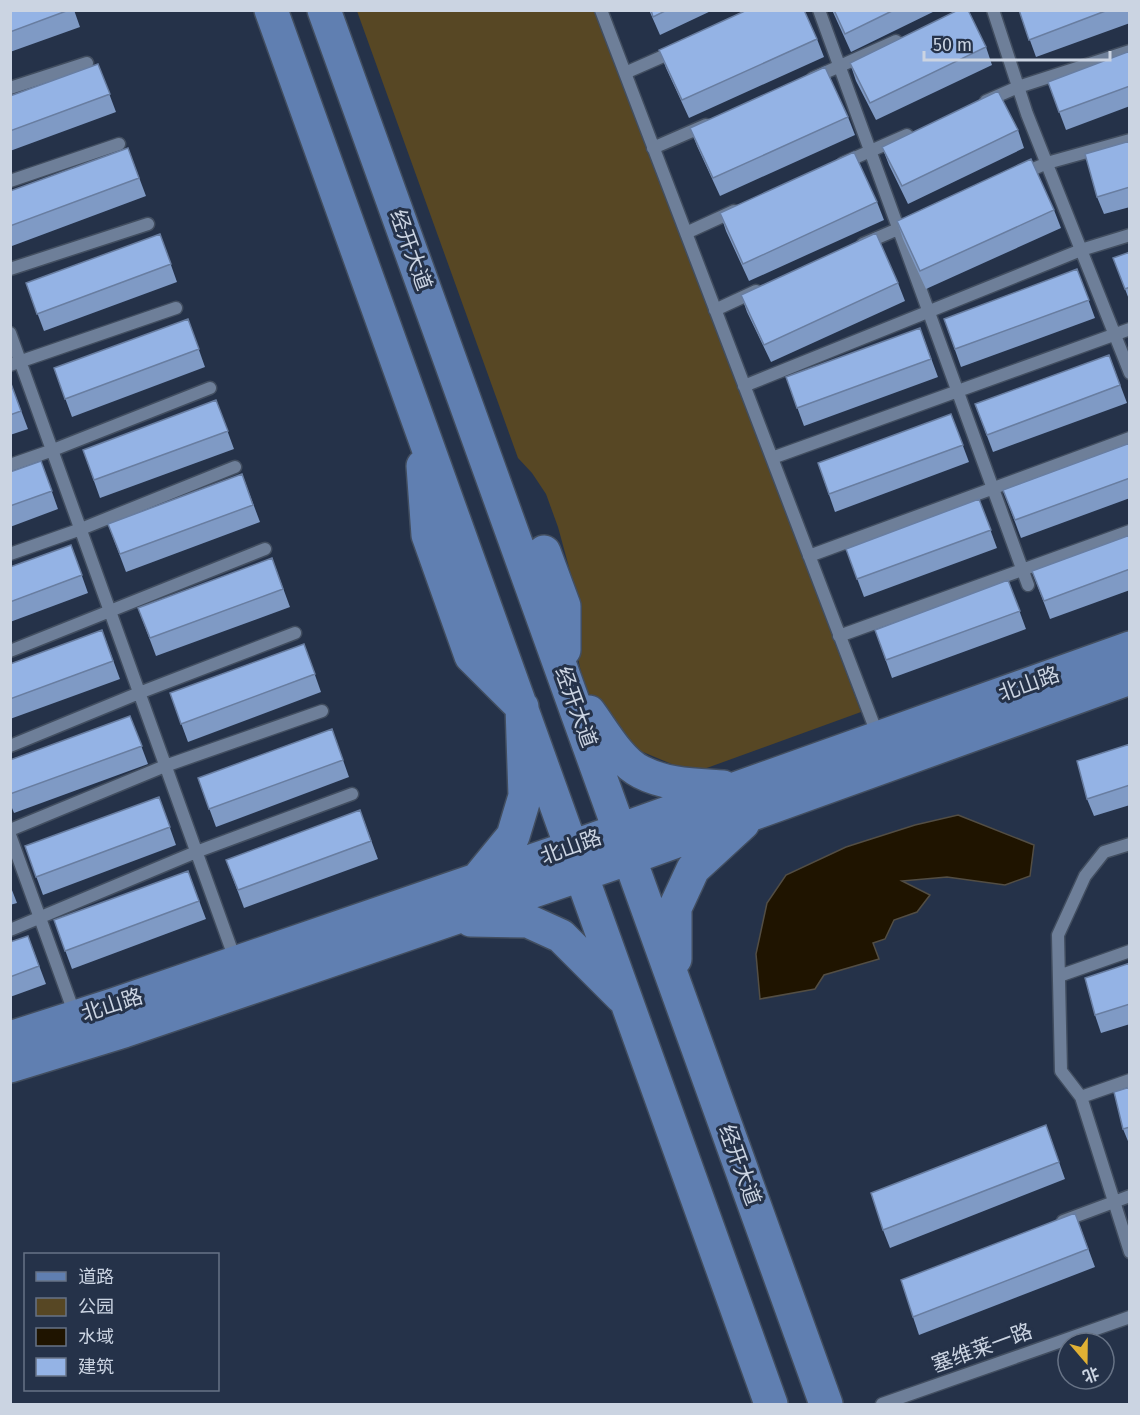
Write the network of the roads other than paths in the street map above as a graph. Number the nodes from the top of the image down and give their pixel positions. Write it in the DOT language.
graph roads {
  1 [pos="271,10"];
  2 [pos="324,10"];
  3 [pos="601,10"];
  4 [pos="819,10"];
  5 [pos="993,10"];
  6 [pos="903,38"];
  7 [pos="687,46"];
  8 [pos="1130,51"];
  9 [pos="87,63"];
  10 [pos="840,66"];
  11 [pos="625,73"];
  12 [pos="807,80"];
  13 [pos="1018,87"];
  14 [pos="10,88"];
  15 [pos="976,105"];
  16 [pos="719,119"];
  17 [pos="923,128"];
  18 [pos="1130,140"];
  19 [pos="119,144"];
  20 [pos="653,148"];
  21 [pos="871,151"];
  22 [pos="1047,163"];
  23 [pos="827,171"];
  24 [pos="1015,177"];
  25 [pos="10,181"];
  26 [pos="751,204"];
  27 [pos="920,219"];
  28 [pos="148,224"];
  29 [pos="899,229"];
  30 [pos="686,233"];
  31 [pos="1130,235"];
  32 [pos="855,248"];
  33 [pos="1081,250"];
  34 [pos="10,269"];
  35 [pos="769,286"];
  36 [pos="176,308"];
  37 [pos="715,310"];
  38 [pos="929,312"];
  39 [pos="1130,329"];
  40 [pos="10,333"];
  41 [pos="1114,335"];
  42 [pos="16,363"];
  43 [pos="1130,373"];
  44 [pos="744,386"];
  45 [pos="210,388"];
  46 [pos="958,391"];
  47 [pos="1130,438"];
  48 [pos="52,450"];
  49 [pos="772,458"];
  50 [pos="10,465"];
  51 [pos="235,467"];
  52 [pos="993,488"];
  53 [pos="81,529"];
  54 [pos="1130,531"];
  55 [pos="265,549"];
  56 [pos="10,554"];
  57 [pos="809,556"];
  58 [pos="1023,570"];
  59 [pos="1028,585"];
  60 [pos="110,611"];
  61 [pos="296,633"];
  62 [pos="839,636"];
  63 [pos="1130,648"];
  64 [pos="10,651"];
  65 [pos="565,677"];
  66 [pos="1130,678"];
  67 [pos="139,693"];
  68 [pos="522,707"];
  69 [pos="322,711"];
  70 [pos="878,738"];
  71 [pos="10,746"];
  72 [pos="165,766"];
  73 [pos="352,794"];
  74 [pos="746,800"];
  75 [pos="10,830"];
  76 [pos="10,835"];
  77 [pos="625,844"];
  78 [pos="1130,844"];
  79 [pos="196,852"];
  80 [pos="577,860"];
  81 [pos="477,880"];
  82 [pos="40,917"];
  83 [pos="449,919"];
  84 [pos="10,930"];
  85 [pos="1130,951"];
  86 [pos="236,963"];
  87 [pos="1059,976"];
  88 [pos="675,982"];
  89 [pos="628,1004"];
  90 [pos="76,1017"];
  91 [pos="10,1038"];
  92 [pos="10,1066"];
  93 [pos="1130,1080"];
  94 [pos="1081,1096"];
  95 [pos="1130,1196"];
  96 [pos="1114,1202"];
  97 [pos="1049,1227"];
  98 [pos="1130,1252"];
  99 [pos="1130,1317"];
  100 [pos="771,1404"];
  101 [pos="826,1404"];
  102 [pos="882,1404"];
  1 -- 68 [label="main road"];
  2 -- 65 [label="main road, 经开大道"];
  3 -- 11 [label="lane"];
  4 -- 10 [label="lane"];
  5 -- 13 [label="lane"];
  6 -- 10 [label="lane"];
  7 -- 11 [label="lane"];
  8 -- 13 [label="lane"];
  9 -- 14 [label="lane"];
  10 -- 12 [label="lane"];
  10 -- 21 [label="lane"];
  11 -- 20 [label="lane"];
  13 -- 15 [label="lane"];
  13 -- 22 [label="lane"];
  16 -- 20 [label="lane"];
  17 -- 21 [label="lane"];
  18 -- 22 [label="lane"];
  19 -- 25 [label="lane"];
  20 -- 30 [label="lane"];
  21 -- 23 [label="lane"];
  21 -- 29 [label="lane"];
  22 -- 24 [label="lane"];
  22 -- 33 [label="lane"];
  26 -- 30 [label="lane"];
  27 -- 29 [label="lane"];
  28 -- 34 [label="lane"];
  29 -- 32 [label="lane"];
  29 -- 38 [label="lane"];
  30 -- 37 [label="lane"];
  31 -- 33 [label="lane"];
  33 -- 38 [label="lane"];
  33 -- 41 [label="lane"];
  35 -- 37 [label="lane"];
  36 -- 42 [label="lane"];
  37 -- 44 [label="lane"];
  38 -- 44 [label="lane"];
  38 -- 46 [label="lane"];
  39 -- 41 [label="lane"];
  40 -- 42 [label="lane"];
  41 -- 43 [label="lane"];
  41 -- 46 [label="lane"];
  42 -- 48 [label="lane"];
  44 -- 49 [label="lane"];
  45 -- 48 [label="lane"];
  46 -- 49 [label="lane"];
  46 -- 52 [label="lane"];
  47 -- 52 [label="lane"];
  48 -- 50 [label="lane"];
  48 -- 53 [label="lane"];
  49 -- 57 [label="lane"];
  51 -- 53 [label="lane"];
  52 -- 57 [label="lane"];
  52 -- 58 [label="lane"];
  53 -- 56 [label="lane"];
  53 -- 60 [label="lane"];
  54 -- 58 [label="lane"];
  55 -- 60 [label="lane"];
  57 -- 62 [label="lane"];
  58 -- 59 [label="lane"];
  58 -- 62 [label="lane"];
  60 -- 64 [label="lane"];
  60 -- 67 [label="lane"];
  61 -- 67 [label="lane"];
  62 -- 70 [label="lane"];
  63 -- 70 [label="main road, 北山路"];
  65 -- 74 [label="main road"];
  65 -- 77 [label="main road, 经开大道"];
  66 -- 74 [label="main road, 北山路"];
  67 -- 71 [label="lane"];
  67 -- 72 [label="lane"];
  68 -- 80 [label="main road"];
  68 -- 81 [label="main road"];
  69 -- 72 [label="lane"];
  70 -- 74 [label="main road, 北山路"];
  72 -- 75 [label="lane"];
  72 -- 79 [label="lane"];
  73 -- 79 [label="lane"];
  74 -- 77 [label="main road, 北山路"];
  74 -- 88 [label="main road"];
  76 -- 82 [label="lane"];
  77 -- 80 [label="main road, 北山路"];
  77 -- 88 [label="main road, 经开大道"];
  78 -- 87 [label="lane"];
  79 -- 82 [label="lane"];
  79 -- 86 [label="lane"];
  80 -- 81 [label="main road, 北山路"];
  80 -- 83 [label="main road, 北山路"];
  80 -- 89 [label="main road"];
  81 -- 86 [label="main road, 北山路"];
  82 -- 84 [label="lane"];
  82 -- 90 [label="lane"];
  83 -- 89 [label="main road"];
  83 -- 92 [label="main road, 北山路"];
  85 -- 87 [label="lane"];
  86 -- 90 [label="main road, 北山路"];
  87 -- 94 [label="lane"];
  88 -- 101 [label="main road, 经开大道"];
  89 -- 100 [label="main road"];
  90 -- 91 [label="main road, 北山路"];
  93 -- 94 [label="lane"];
  94 -- 96 [label="lane"];
  95 -- 96 [label="lane"];
  96 -- 97 [label="lane"];
  96 -- 98 [label="lane"];
  99 -- 102 [label="lane, 塞维莱一路"];
}
